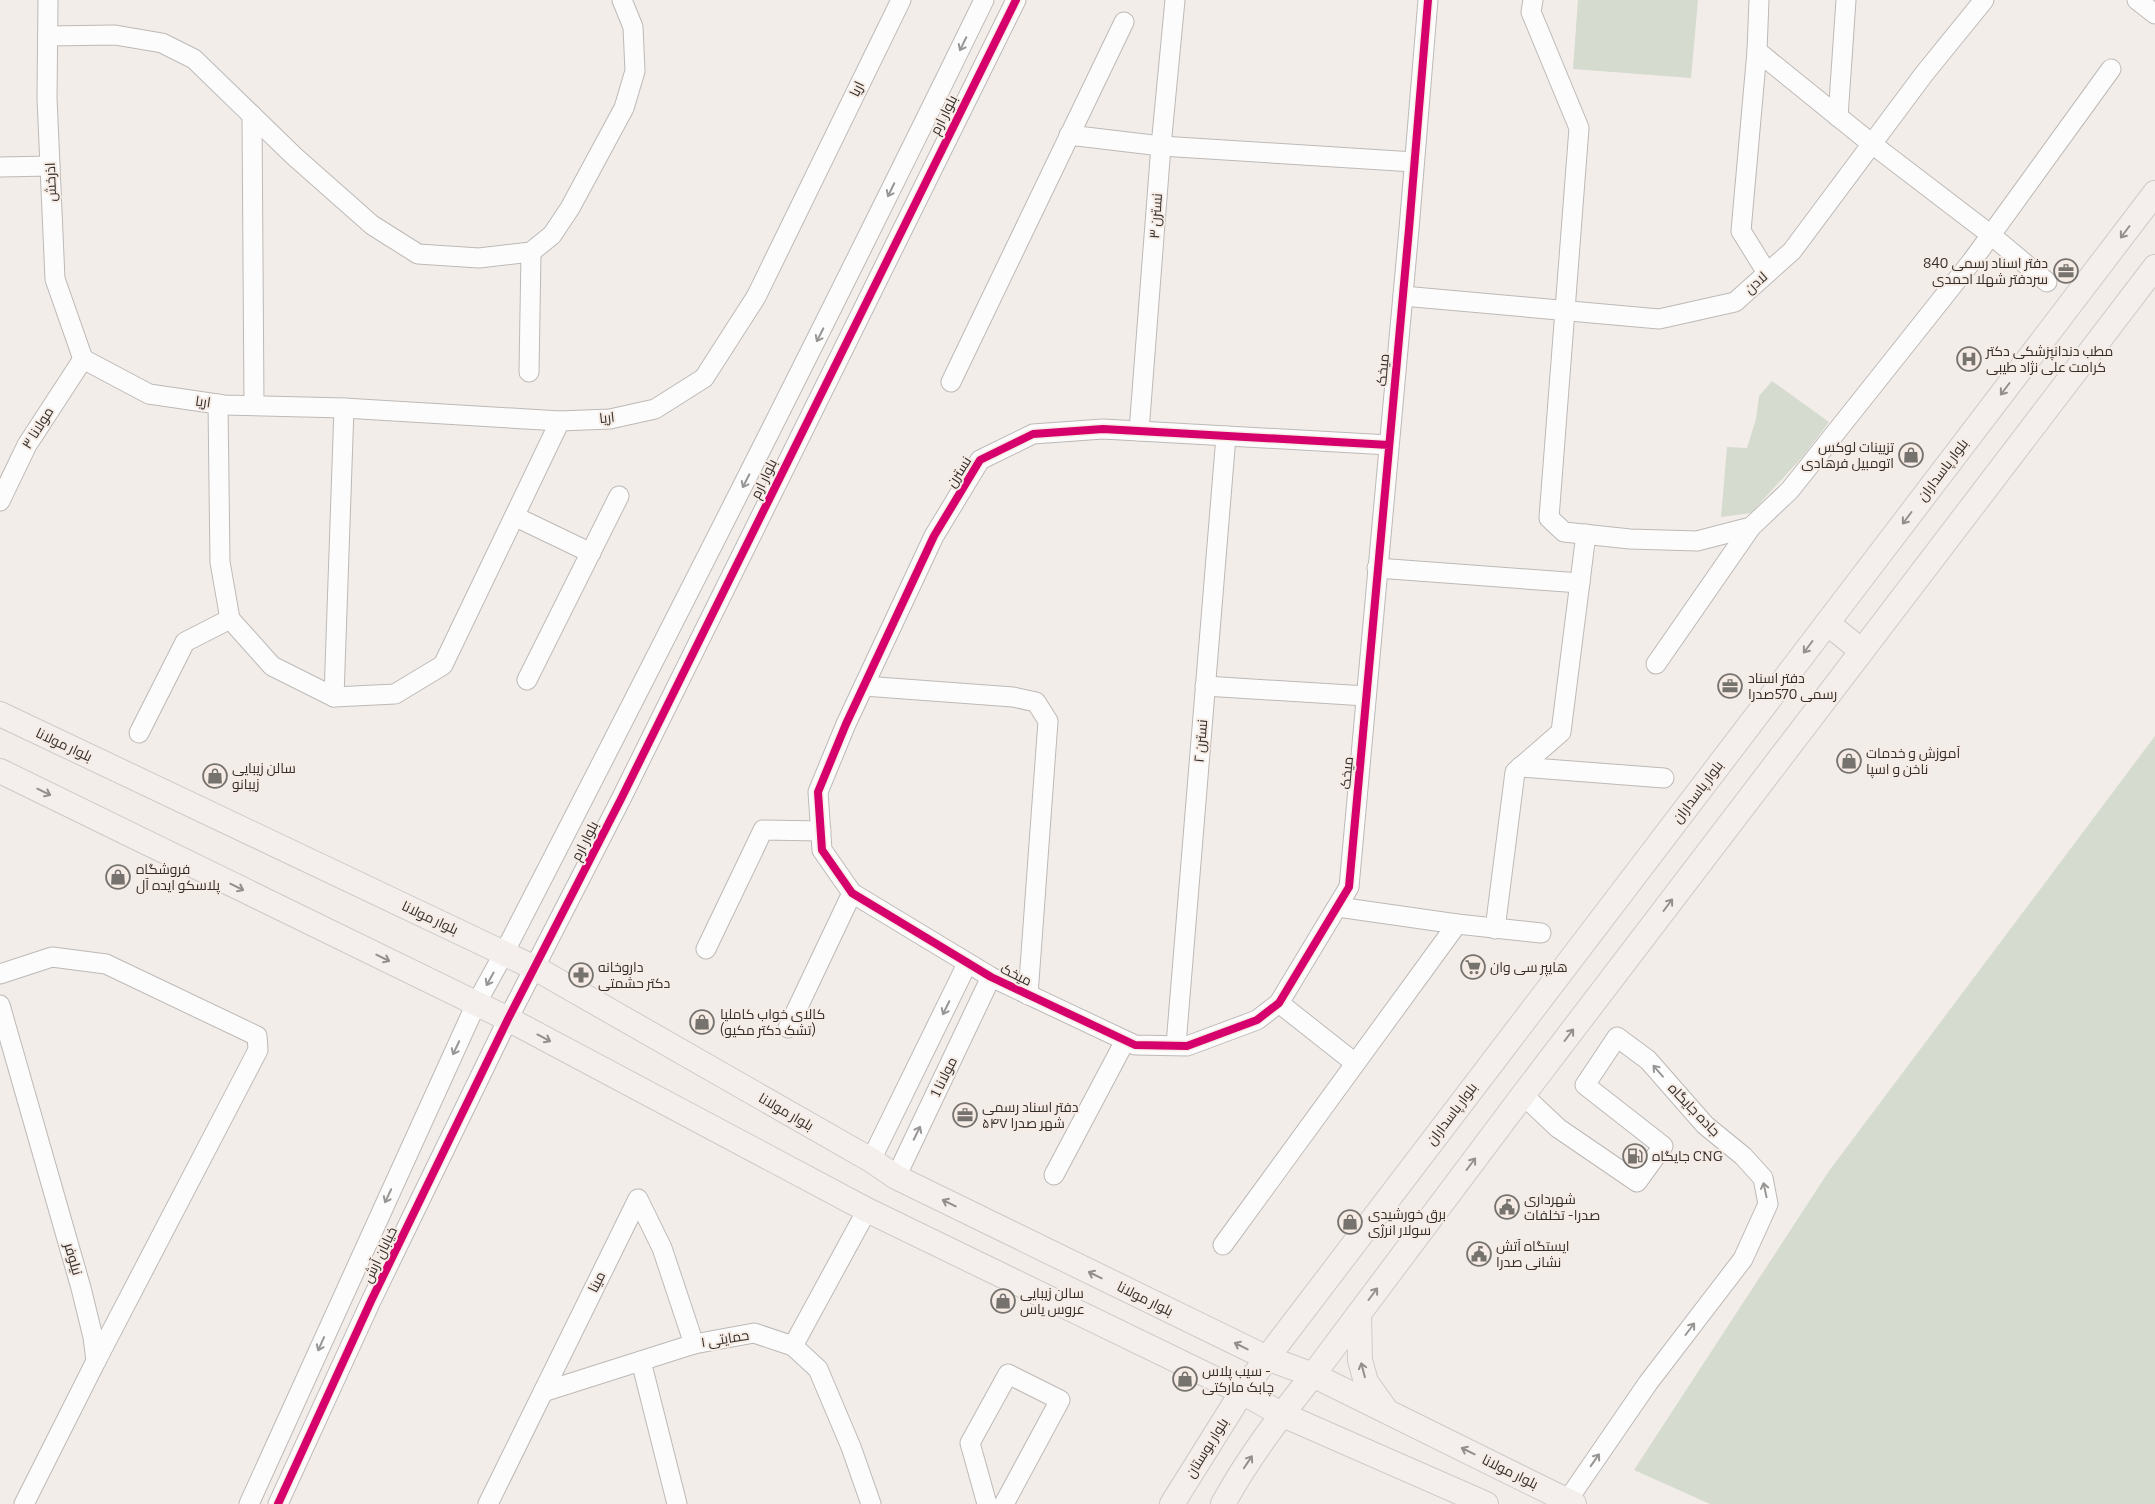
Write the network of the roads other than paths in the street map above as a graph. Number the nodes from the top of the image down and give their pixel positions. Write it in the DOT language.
graph roads {
  1 [pos="48,0"];
  2 [pos="622,0"];
  3 [pos="901,0"];
  4 [pos="984,0"];
  5 [pos="1016,0"];
  6 [pos="1174,0"];
  7 [pos="1428,0"];
  8 [pos="1532,0"];
  9 [pos="1759,0"];
  10 [pos="1846,0"];
  11 [pos="1984,0"];
  12 [pos="2137,0"];
  13 [pos="2155,14"];
  14 [pos="1124,22"];
  15 [pos="48,36"];
  16 [pos="1757,52"];
  17 [pos="2111,69"];
  18 [pos="252,115"];
  19 [pos="1838,117"];
  20 [pos="1069,135"];
  21 [pos="1872,144"];
  22 [pos="1161,146"];
  23 [pos="1414,162"];
  24 [pos="50,166"];
  25 [pos="0,167"];
  26 [pos="2155,193"];
  27 [pos="1991,235"];
  28 [pos="531,252"];
  29 [pos="2155,267"];
  30 [pos="1767,273"];
  31 [pos="2047,282"];
  32 [pos="1403,296"];
  33 [pos="1565,311"];
  34 [pos="83,359"];
  35 [pos="529,372"];
  36 [pos="951,382"];
  37 [pos="218,404"];
  38 [pos="254,405"];
  39 [pos="344,408"];
  40 [pos="560,421"];
  41 [pos="1140,431"];
  42 [pos="1226,436"];
  43 [pos="1389,445"];
  44 [pos="619,496"];
  45 [pos="0,501"];
  46 [pos="516,517"];
  47 [pos="1751,527"];
  48 [pos="1586,534"];
  49 [pos="591,553"];
  50 [pos="1378,568"];
  51 [pos="1580,583"];
  52 [pos="230,619"];
  53 [pos="1827,623"];
  54 [pos="1862,651"];
  55 [pos="1656,664"];
  56 [pos="528,680"];
  57 [pos="864,686"];
  58 [pos="1205,686"];
  59 [pos="1366,696"];
  60 [pos="334,697"];
  61 [pos="0,714"];
  62 [pos="139,733"];
  63 [pos="1520,767"];
  64 [pos="0,771"];
  65 [pos="1664,778"];
  66 [pos="820,831"];
  67 [pos="822,850"];
  68 [pos="852,893"];
  69 [pos="1338,907"];
  70 [pos="1457,924"];
  71 [pos="1495,928"];
  72 [pos="1541,933"];
  73 [pos="706,949"];
  74 [pos="504,953"];
  75 [pos="967,964"];
  76 [pos="534,968"];
  77 [pos="0,974"];
  78 [pos="992,977"];
  79 [pos="1028,995"];
  80 [pos="476,1004"];
  81 [pos="1279,1004"];
  82 [pos="0,1005"];
  83 [pos="508,1019"];
  84 [pos="788,1028"];
  85 [pos="1126,1040"];
  86 [pos="1176,1046"];
  87 [pos="1355,1063"];
  88 [pos="1523,1095"];
  89 [pos="871,1160"];
  90 [pos="1054,1175"];
  91 [pos="896,1177"];
  92 [pos="867,1210"];
  93 [pos="1223,1245"];
  94 [pos="346,1288"];
  95 [pos="371,1301"];
  96 [pos="1359,1314"];
  97 [pos="694,1344"];
  98 [pos="793,1346"];
  99 [pos="1267,1358"];
  100 [pos="96,1361"];
  101 [pos="640,1361"];
  102 [pos="1313,1375"];
  103 [pos="543,1392"];
  104 [pos="1242,1392"];
  105 [pos="1387,1412"];
  106 [pos="1281,1414"];
  107 [pos="1571,1502"];
  108 [pos="24,1504"];
  109 [pos="249,1504"];
  110 [pos="278,1504"];
  111 [pos="488,1504"];
  112 [pos="678,1504"];
  113 [pos="871,1504"];
  114 [pos="987,1504"];
  115 [pos="1004,1504"];
  116 [pos="1172,1504"];
  117 [pos="1223,1504"];
  118 [pos="1486,1504"];
  1 -- 15 [label="street, اذرخش"];
  2 -- 28 [label="street"];
  3 -- 40 [label="street, اریا"];
  4 -- 74 [label="street, بلوار ارم, one-way"];
  5 -- 76 [label="street, بلوار ارم"];
  6 -- 22 [label="street, نسترن ۳"];
  7 -- 23 [label="street, میخک"];
  8 -- 33 [label="street"];
  9 -- 16 [label="street"];
  10 -- 19 [label="street"];
  11 -- 21 [label="street, لادن"];
  12 -- 13 [label="street"];
  14 -- 20 [label="street"];
  15 -- 18 [label="street"];
  15 -- 24 [label="street, اذرخش"];
  16 -- 19 [label="street"];
  16 -- 30 [label="street"];
  17 -- 27 [label="street"];
  18 -- 28 [label="street"];
  18 -- 38 [label="street"];
  19 -- 21 [label="street"];
  20 -- 22 [label="street"];
  20 -- 36 [label="street"];
  21 -- 27 [label="street"];
  21 -- 30 [label="street, لادن"];
  22 -- 23 [label="street"];
  22 -- 41 [label="street, نسترن ۳"];
  23 -- 32 [label="street, میخک"];
  24 -- 25 [label="street"];
  24 -- 34 [label="street, اذرخش"];
  26 -- 53 [label="main road, بلوار پاسداران, one-way"];
  27 -- 31 [label="street"];
  27 -- 47 [label="street"];
  28 -- 35 [label="street"];
  29 -- 54 [label="main road"];
  30 -- 33 [label="street, لادن"];
  32 -- 33 [label="street, لادن"];
  32 -- 43 [label="street, میخک"];
  33 -- 48 [label="street"];
  34 -- 37 [label="street, اریا"];
  34 -- 45 [label="street, مولانا ۳"];
  37 -- 38 [label="street, اریا"];
  37 -- 52 [label="street"];
  38 -- 39 [label="street, اریا"];
  39 -- 40 [label="street, اریا"];
  39 -- 60 [label="street"];
  40 -- 46 [label="street"];
  41 -- 42 [label="street, نسترن"];
  41 -- 57 [label="street, نسترن"];
  42 -- 43 [label="street, نسترن"];
  42 -- 58 [label="street, نسترن ۲"];
  43 -- 50 [label="street, میخک"];
  44 -- 49 [label="street"];
  46 -- 49 [label="street"];
  46 -- 60 [label="street"];
  47 -- 48 [label="street"];
  47 -- 55 [label="street"];
  48 -- 51 [label="street"];
  49 -- 56 [label="street"];
  50 -- 51 [label="street"];
  50 -- 59 [label="street, میخک"];
  51 -- 63 [label="street"];
  52 -- 60 [label="street"];
  52 -- 62 [label="street"];
  53 -- 54 [label="main road"];
  53 -- 99 [label="main road, بلوار پاسداران, one-way"];
  88 -- 54 [label="main road, one-way"];
  57 -- 66 [label="street, نسترن"];
  57 -- 79 [label="street"];
  58 -- 59 [label="street"];
  58 -- 86 [label="street, نسترن ۲"];
  59 -- 69 [label="street, میخک"];
  61 -- 74 [label="main road, بلوار مولانا"];
  63 -- 65 [label="street"];
  63 -- 71 [label="street"];
  64 -- 80 [label="main road, one-way"];
  66 -- 67 [label="street, نسترن"];
  66 -- 73 [label="street"];
  67 -- 68 [label="street, میخک"];
  68 -- 75 [label="street, میخک"];
  68 -- 84 [label="street"];
  69 -- 70 [label="street"];
  69 -- 81 [label="street, میخک"];
  70 -- 71 [label="street"];
  70 -- 87 [label="street"];
  71 -- 72 [label="street"];
  74 -- 76 [label="main road, بلوار مولانا"];
  74 -- 80 [label="street, بلوار ارم, one-way"];
  75 -- 78 [label="street, میخک"];
  75 -- 89 [label="street, مولانا 1, one-way"];
  76 -- 83 [label="street, بلوار ارم"];
  76 -- 89 [label="main road, بلوار مولانا"];
  77 -- 100 [label="street"];
  78 -- 79 [label="street, میخک"];
  91 -- 78 [label="street, مولانا 1, one-way"];
  79 -- 85 [label="street, میخک"];
  80 -- 83 [label="main road"];
  80 -- 94 [label="street, خیابان آرش, one-way"];
  81 -- 86 [label="street, میخک"];
  81 -- 87 [label="street"];
  82 -- 100 [label="street, نیلوفر"];
  83 -- 92 [label="main road, one-way"];
  83 -- 95 [label="street, خیابان آرش"];
  85 -- 86 [label="street, میخک"];
  85 -- 90 [label="street"];
  87 -- 93 [label="street"];
  96 -- 88 [label="main road, one-way"];
  107 -- 88 [label="street, جاده جایگاه, one-way"];
  89 -- 91 [label="main road, بلوار مولانا"];
  99 -- 91 [label="main road, بلوار مولانا, one-way"];
  92 -- 98 [label="street"];
  92 -- 104 [label="main road"];
  94 -- 95 [label="street"];
  94 -- 109 [label="street, خیابان آرش, one-way"];
  95 -- 110 [label="street, خیابان آرش"];
  96 -- 102 [label="main road"];
  105 -- 96 [label="main road, one-way"];
  97 -- 98 [label="street, حمایتی ۱"];
  97 -- 101 [label="street, حمایتی ۱"];
  97 -- 103 [label="street, مینا"];
  98 -- 113 [label="street, حمایتی ۱"];
  99 -- 102 [label="main road, بلوار مولانا"];
  99 -- 104 [label="main road, بلوار پاسداران"];
  100 -- 108 [label="street"];
  101 -- 103 [label="street, حمایتی ۱"];
  101 -- 112 [label="street"];
  102 -- 105 [label="main road, بلوار مولانا"];
  102 -- 106 [label="main road"];
  103 -- 111 [label="street, مینا"];
  104 -- 106 [label="main road"];
  104 -- 116 [label="main road, بلوار بوستان"];
  107 -- 105 [label="main road, بلوار مولانا, one-way"];
  117 -- 106 [label="main road, one-way"];
  106 -- 118 [label="main road"];
  114 -- 115 [label="street"];
}
